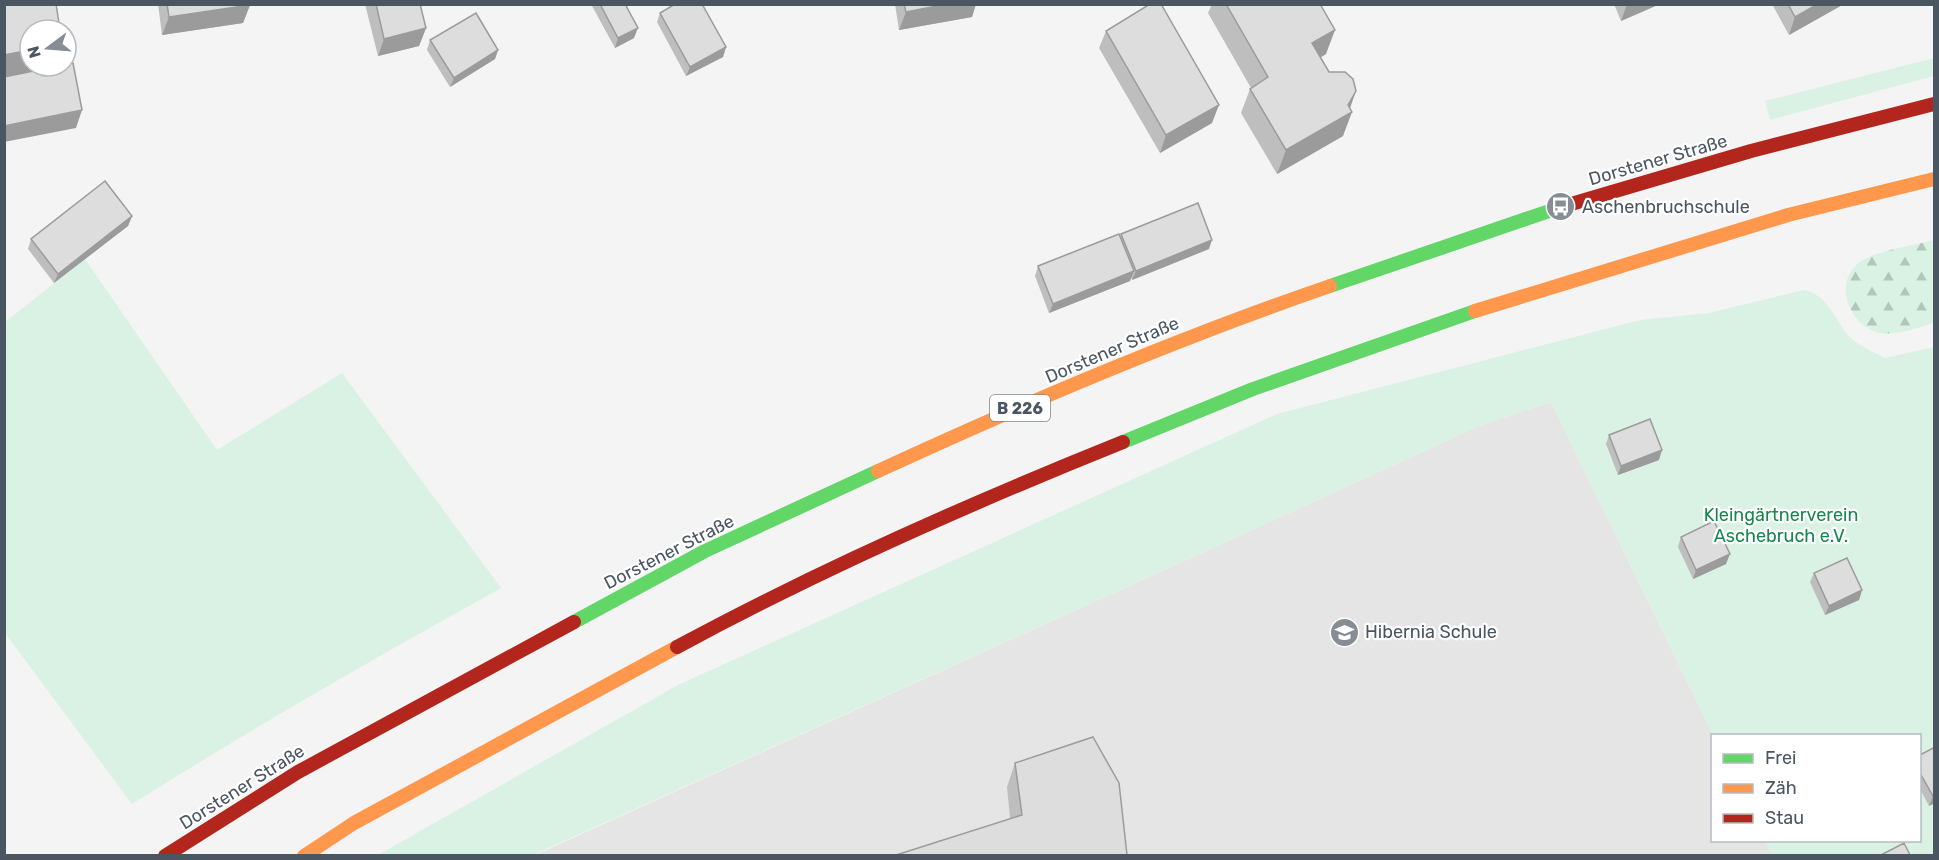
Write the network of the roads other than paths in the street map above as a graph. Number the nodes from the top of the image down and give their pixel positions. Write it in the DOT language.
graph roads {
  1 [pos="1935,104"];
  2 [pos="1935,179"];
  3 [pos="165,855"];
  4 [pos="304,855"];
  1 -- 3 [label="main road, Dorstener Straße / B 226"];
  2 -- 4 [label="main road"];
}
